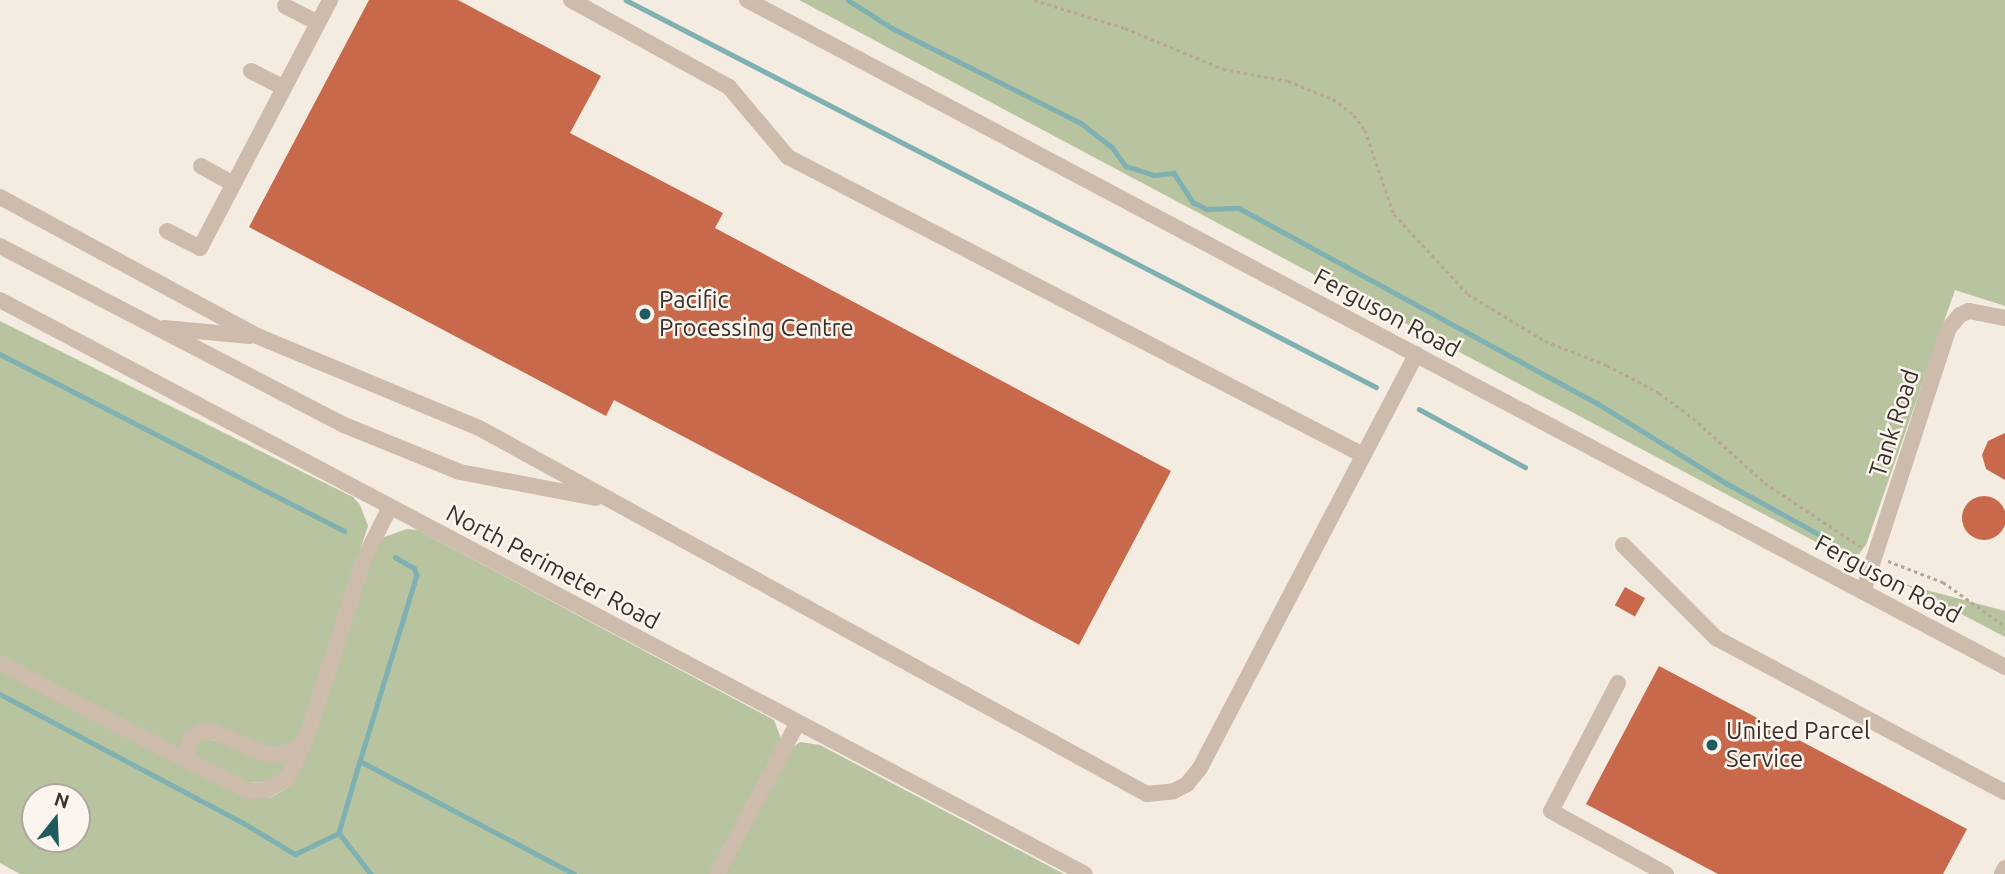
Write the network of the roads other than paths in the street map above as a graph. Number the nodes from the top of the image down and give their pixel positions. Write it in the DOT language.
graph roads {
  1 [pos="330,0"];
  2 [pos="571,0"];
  3 [pos="747,0"];
  4 [pos="285,6"];
  5 [pos="318,23"];
  6 [pos="251,71"];
  7 [pos="284,88"];
  8 [pos="201,166"];
  9 [pos="233,184"];
  10 [pos="0,197"];
  11 [pos="167,231"];
  12 [pos="0,246"];
  13 [pos="0,300"];
  14 [pos="2005,318"];
  15 [pos="155,327"];
  16 [pos="257,336"];
  17 [pos="1416,354"];
  18 [pos="1363,455"];
  19 [pos="612,501"];
  20 [pos="390,507"];
  21 [pos="1623,545"];
  22 [pos="1863,592"];
  23 [pos="0,663"];
  24 [pos="2005,667"];
  25 [pos="1618,683"];
  26 [pos="798,722"];
  27 [pos="306,739"];
  28 [pos="193,764"];
  29 [pos="2005,792"];
  30 [pos="2005,868"];
  31 [pos="717,874"];
  32 [pos="1085,874"];
  33 [pos="1666,874"];
  34 [pos="2002,874"];
  1 -- 5 [label="street"];
  2 -- 18 [label="street"];
  3 -- 17 [label="street, Ferguson Road"];
  4 -- 5 [label="street"];
  5 -- 7 [label="street"];
  6 -- 7 [label="street"];
  7 -- 9 [label="street"];
  8 -- 9 [label="street"];
  9 -- 11 [label="street"];
  10 -- 16 [label="street"];
  12 -- 15 [label="street"];
  13 -- 20 [label="street, North Perimeter Road"];
  14 -- 22 [label="street, Tank Road"];
  15 -- 16 [label="street"];
  15 -- 19 [label="street"];
  16 -- 19 [label="street"];
  17 -- 18 [label="street"];
  17 -- 22 [label="street, Ferguson Road"];
  18 -- 19 [label="street"];
  20 -- 26 [label="street, North Perimeter Road"];
  20 -- 27 [label="street"];
  21 -- 29 [label="street"];
  22 -- 24 [label="street, Ferguson Road"];
  23 -- 28 [label="street"];
  25 -- 33 [label="street"];
  26 -- 31 [label="street"];
  26 -- 32 [label="street, North Perimeter Road"];
  27 -- 28 [label="street"];
  27 -- 28 [label="street"];
  30 -- 34 [label="street"];
}
